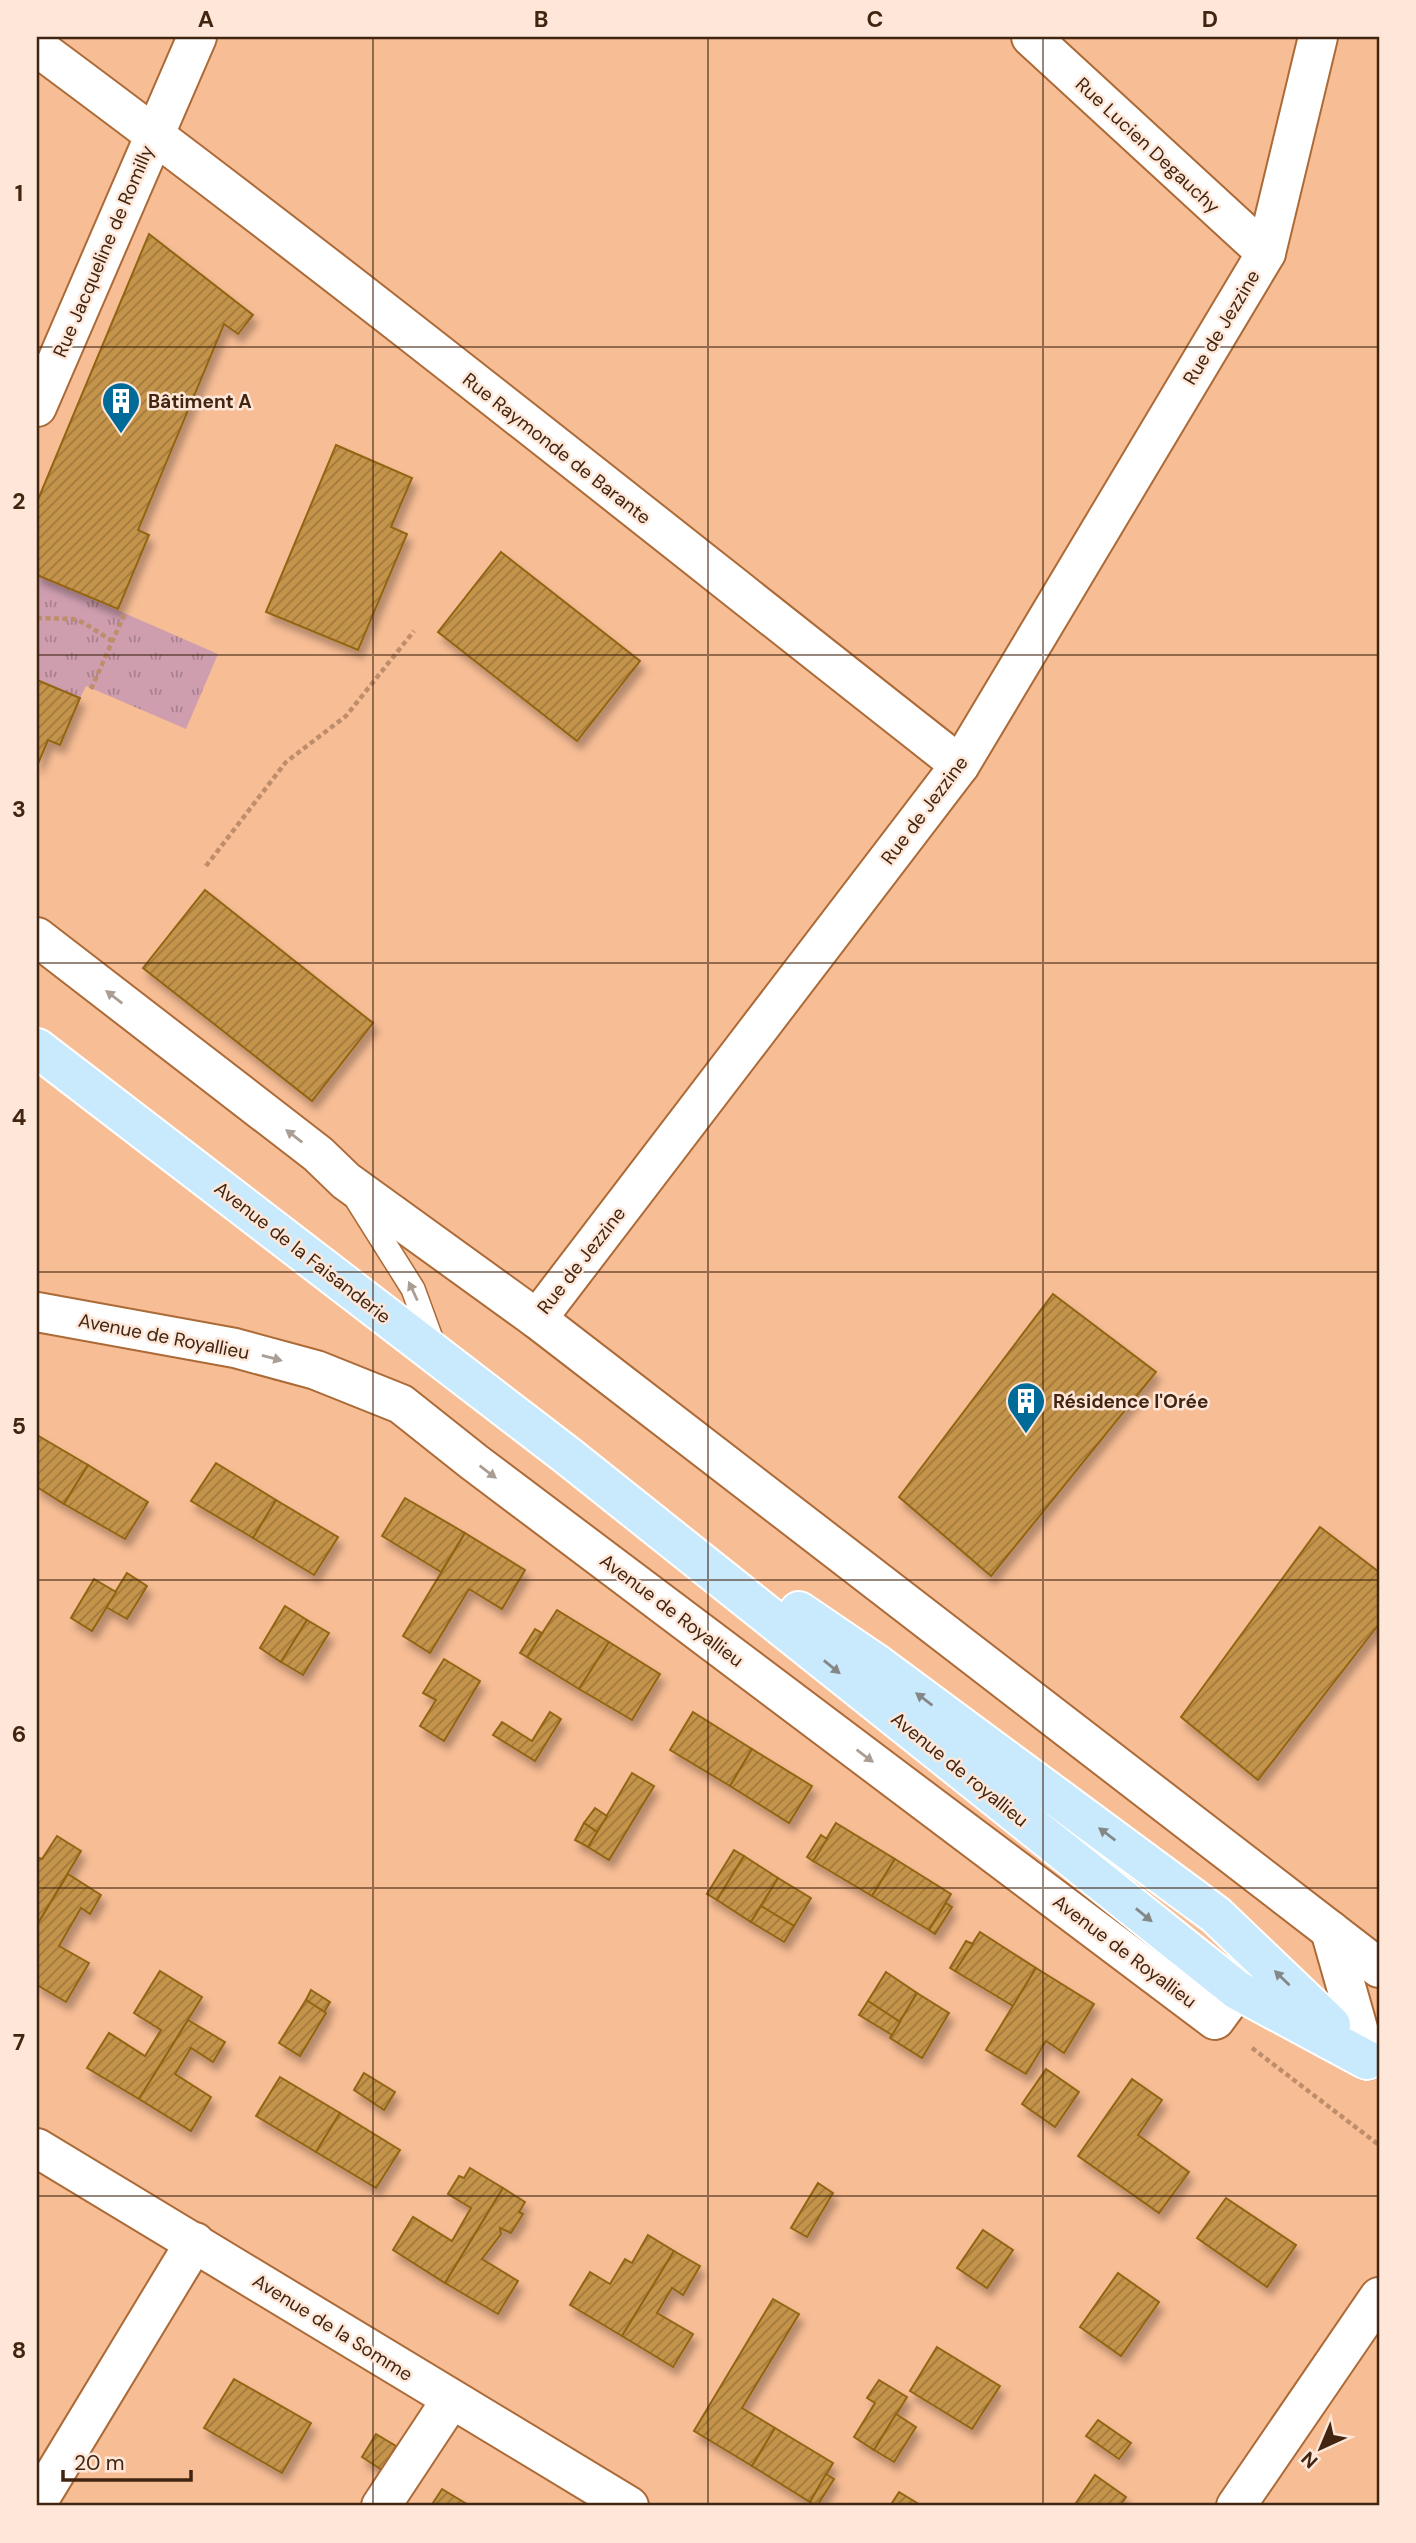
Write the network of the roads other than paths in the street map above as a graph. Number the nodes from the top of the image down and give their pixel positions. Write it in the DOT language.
graph roads {
  1 [pos="197,37"];
  2 [pos="1031,37"];
  3 [pos="1318,37"];
  4 [pos="37,47"];
  5 [pos="153,134"];
  6 [pos="1266,253"];
  7 [pos="37,407"];
  8 [pos="960,765"];
  9 [pos="37,937"];
  10 [pos="37,1048"];
  11 [pos="346,1181"];
  12 [pos="37,1312"];
  13 [pos="537,1319"];
  14 [pos="437,1355"];
  15 [pos="568,1456"];
  16 [pos="1330,1930"];
  17 [pos="1379,1968"];
  18 [pos="1226,2005"];
  19 [pos="1373,2064"];
  20 [pos="37,2148"];
  21 [pos="195,2242"];
  22 [pos="1379,2297"];
  23 [pos="451,2400"];
  24 [pos="613,2502"];
  25 [pos="37,2503"];
  26 [pos="381,2506"];
  27 [pos="1236,2506"];
  1 -- 5 [label="street"];
  2 -- 6 [label="street, Rue Lucien Degauchy"];
  3 -- 6 [label="street, Rue de Jezzine"];
  4 -- 5 [label="street, Rue Raymonde de Barante"];
  5 -- 7 [label="street, Rue Jacqueline de Romilly"];
  5 -- 8 [label="street, Rue Raymonde de Barante"];
  6 -- 8 [label="street, Rue de Jezzine"];
  8 -- 13 [label="street, Rue de Jezzine"];
  11 -- 9 [label="street, one-way"];
  10 -- 14 [label="main road, Avenue de la Faisanderie"];
  11 -- 13 [label="street, Rue de Jezzine"];
  14 -- 11 [label="lane, one-way"];
  12 -- 18 [label="street, Avenue de Royallieu, one-way"];
  13 -- 16 [label="street"];
  14 -- 15 [label="main road, Avenue de la Faisanderie"];
  15 -- 18 [label="main road, Avenue de royallieu, one-way"];
  19 -- 15 [label="main road, Avenue de Royallieu, one-way"];
  16 -- 17 [label="street"];
  16 -- 19 [label="street"];
  18 -- 19 [label="main road, Avenue de royallieu"];
  20 -- 21 [label="street, Avenue de la Somme"];
  21 -- 23 [label="street, Avenue de la Somme"];
  21 -- 25 [label="street"];
  22 -- 27 [label="street"];
  23 -- 24 [label="street, Avenue de la Somme"];
  23 -- 26 [label="street"];
}
